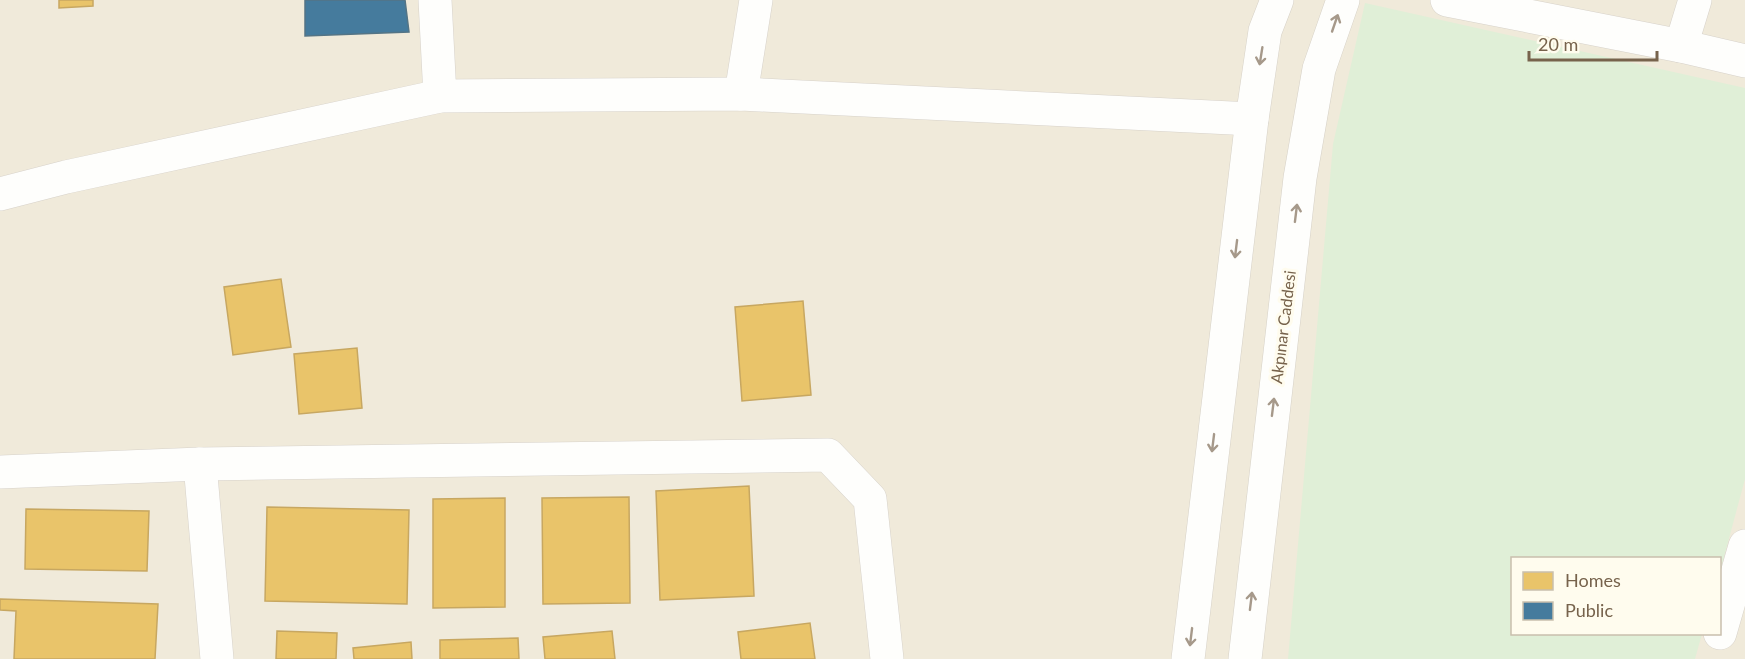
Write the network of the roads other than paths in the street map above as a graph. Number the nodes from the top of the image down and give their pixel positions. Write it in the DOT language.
graph roads {
  1 [pos="435,0"];
  2 [pos="756,0"];
  3 [pos="1277,0"];
  4 [pos="1343,0"];
  5 [pos="1447,0"];
  6 [pos="1695,0"];
  7 [pos="1681,46"];
  8 [pos="1745,62"];
  9 [pos="741,94"];
  10 [pos="440,96"];
  11 [pos="1252,119"];
  12 [pos="0,194"];
  13 [pos="200,464"];
  14 [pos="0,472"];
  15 [pos="1745,546"];
  16 [pos="1721,626"];
  17 [pos="1718,635"];
  18 [pos="217,659"];
  19 [pos="887,659"];
  20 [pos="1188,659"];
  21 [pos="1245,659"];
  22 [pos="1712,659"];
  1 -- 10 [label="street"];
  2 -- 9 [label="street"];
  3 -- 11 [label="street, one-way"];
  21 -- 4 [label="street, Akpınar Caddesi, one-way"];
  5 -- 7 [label="street"];
  6 -- 7 [label="street"];
  7 -- 8 [label="street"];
  9 -- 10 [label="street"];
  9 -- 11 [label="street"];
  10 -- 12 [label="street"];
  11 -- 20 [label="street, one-way"];
  13 -- 14 [label="street"];
  13 -- 18 [label="street"];
  13 -- 19 [label="street"];
  15 -- 16 [label="street"];
  17 -- 22 [label="street"];
}
